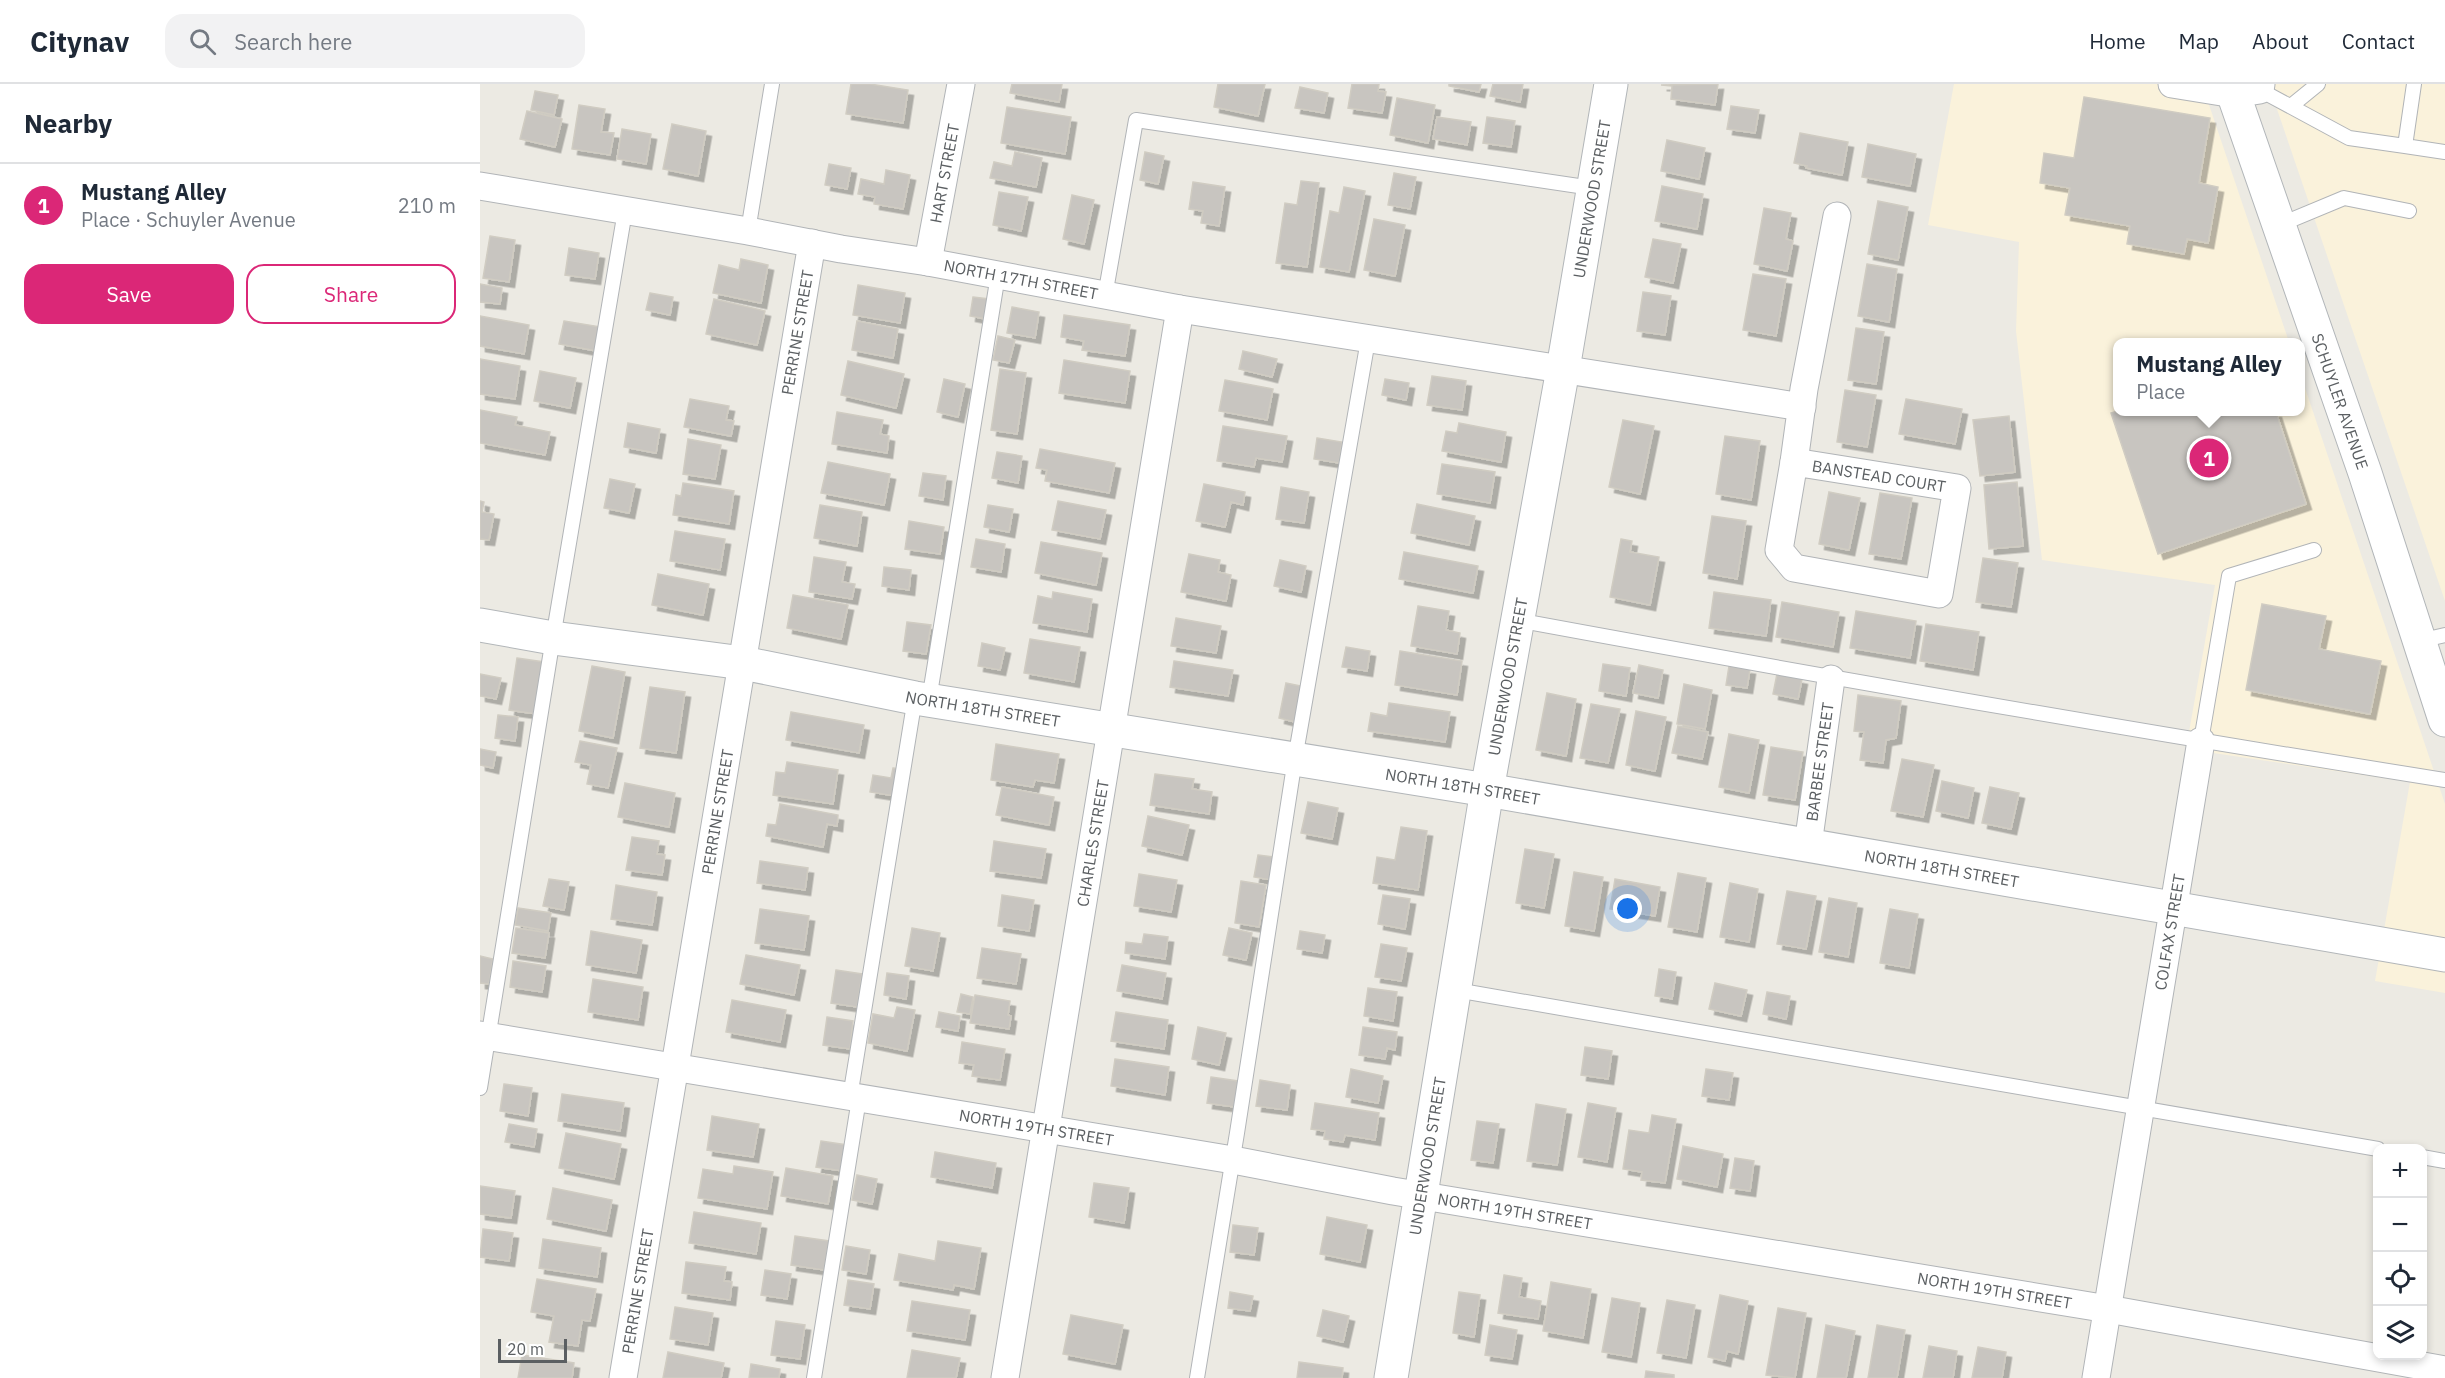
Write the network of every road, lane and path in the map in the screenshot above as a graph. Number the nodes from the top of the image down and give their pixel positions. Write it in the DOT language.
graph roads {
  1 [pos="772,84"];
  2 [pos="960,84"];
  3 [pos="1611,84"];
  4 [pos="2172,84"];
  5 [pos="2318,84"];
  6 [pos="2414,84"];
  7 [pos="2246,88"];
  8 [pos="2291,106"];
  9 [pos="2405,146"];
  10 [pos="2445,152"];
  11 [pos="480,186"];
  12 [pos="1592,188"];
  13 [pos="625,211"];
  14 [pos="2409,212"];
  15 [pos="1837,216"];
  16 [pos="2279,225"];
  17 [pos="748,231"];
  18 [pos="812,243"];
  19 [pos="928,262"];
  20 [pos="998,275"];
  21 [pos="1105,296"];
  22 [pos="1180,309"];
  23 [pos="1368,340"];
  24 [pos="1563,369"];
  25 [pos="1802,407"];
  26 [pos="1794,462"];
  27 [pos="2314,550"];
  28 [pos="1516,620"];
  29 [pos="480,625"];
  30 [pos="553,638"];
  31 [pos="2432,638"];
  32 [pos="743,663"];
  33 [pos="1831,679"];
  34 [pos="922,699"];
  35 [pos="2445,720"];
  36 [pos="1110,728"];
  37 [pos="2201,741"];
  38 [pos="1294,759"];
  39 [pos="2445,780"];
  40 [pos="1487,790"];
  41 [pos="1808,845"];
  42 [pos="2174,909"];
  43 [pos="2445,955"];
  44 [pos="1456,990"];
  45 [pos="485,1036"];
  46 [pos="675,1067"];
  47 [pos="480,1088"];
  48 [pos="854,1098"];
  49 [pos="2139,1108"];
  50 [pos="1047,1128"];
  51 [pos="2373,1148"];
  52 [pos="2427,1158"];
  53 [pos="1233,1160"];
  54 [pos="2445,1161"];
  55 [pos="1421,1195"];
  56 [pos="2108,1309"];
  57 [pos="2445,1370"];
  58 [pos="623,1378"];
  59 [pos="814,1378"];
  60 [pos="1005,1378"];
  61 [pos="1197,1378"];
  62 [pos="1391,1378"];
  63 [pos="2096,1378"];
  1 -- 17 [label="lane"];
  2 -- 19 [label="street, HART STREET"];
  3 -- 12 [label="street, UNDERWOOD STREET"];
  4 -- 7 [label="street"];
  5 -- 8 [label="lane"];
  6 -- 9 [label="lane"];
  7 -- 8 [label="lane"];
  7 -- 16 [label="street, SCHUYLER AVENUE"];
  8 -- 9 [label="lane"];
  9 -- 10 [label="lane"];
  11 -- 13 [label="street, NORTH 17TH STREET"];
  12 -- 21 [label="lane"];
  12 -- 24 [label="street, UNDERWOOD STREET"];
  13 -- 17 [label="street, NORTH 17TH STREET"];
  13 -- 30 [label="lane"];
  14 -- 16 [label="lane"];
  15 -- 25 [label="street, BANSTEAD COURT"];
  16 -- 31 [label="street, SCHUYLER AVENUE"];
  17 -- 18 [label="street, NORTH 17TH STREET"];
  18 -- 19 [label="street, NORTH 17TH STREET"];
  18 -- 32 [label="street, PERRINE STREET"];
  19 -- 20 [label="street, NORTH 17TH STREET"];
  20 -- 21 [label="street, NORTH 17TH STREET"];
  20 -- 34 [label="lane"];
  21 -- 22 [label="street, NORTH 17TH STREET"];
  22 -- 23 [label="street, NORTH 17TH STREET"];
  22 -- 36 [label="street, CHARLES STREET"];
  23 -- 24 [label="street, NORTH 17TH STREET"];
  23 -- 38 [label="lane"];
  24 -- 25 [label="street, NORTH 17TH STREET"];
  24 -- 28 [label="street, UNDERWOOD STREET"];
  25 -- 26 [label="street, BANSTEAD COURT"];
  26 -- 26 [label="street, BANSTEAD COURT"];
  27 -- 37 [label="lane, COLFAX STREET"];
  28 -- 33 [label="lane"];
  28 -- 40 [label="street, UNDERWOOD STREET"];
  29 -- 30 [label="street, NORTH 18TH STREET"];
  30 -- 32 [label="street, NORTH 18TH STREET"];
  30 -- 45 [label="lane"];
  31 -- 35 [label="street, SCHUYLER AVENUE"];
  32 -- 34 [label="street, NORTH 18TH STREET"];
  32 -- 46 [label="street, PERRINE STREET"];
  33 -- 37 [label="lane"];
  33 -- 41 [label="street, BARBEE STREET"];
  34 -- 36 [label="street, NORTH 18TH STREET"];
  34 -- 48 [label="lane"];
  36 -- 38 [label="street, NORTH 18TH STREET"];
  36 -- 50 [label="street, CHARLES STREET"];
  37 -- 39 [label="lane"];
  37 -- 42 [label="street, COLFAX STREET"];
  38 -- 40 [label="street, NORTH 18TH STREET"];
  38 -- 53 [label="lane"];
  40 -- 41 [label="street, NORTH 18TH STREET"];
  40 -- 44 [label="street, UNDERWOOD STREET"];
  41 -- 42 [label="street, NORTH 18TH STREET"];
  42 -- 43 [label="street, NORTH 18TH STREET"];
  42 -- 49 [label="street, COLFAX STREET"];
  44 -- 49 [label="lane"];
  44 -- 55 [label="street, UNDERWOOD STREET"];
  45 -- 46 [label="street, NORTH 19TH STREET"];
  45 -- 47 [label="lane"];
  46 -- 48 [label="street, NORTH 19TH STREET"];
  46 -- 58 [label="street, PERRINE STREET"];
  48 -- 50 [label="street, NORTH 19TH STREET"];
  48 -- 59 [label="lane"];
  49 -- 51 [label="lane"];
  49 -- 56 [label="street, COLFAX STREET"];
  50 -- 53 [label="street, NORTH 19TH STREET"];
  50 -- 60 [label="street, CHARLES STREET"];
  52 -- 54 [label="lane"];
  53 -- 55 [label="street, NORTH 19TH STREET"];
  53 -- 61 [label="lane"];
  55 -- 56 [label="street, NORTH 19TH STREET"];
  55 -- 62 [label="street, UNDERWOOD STREET"];
  56 -- 57 [label="street, NORTH 19TH STREET"];
  56 -- 63 [label="street, COLFAX STREET"];
}
